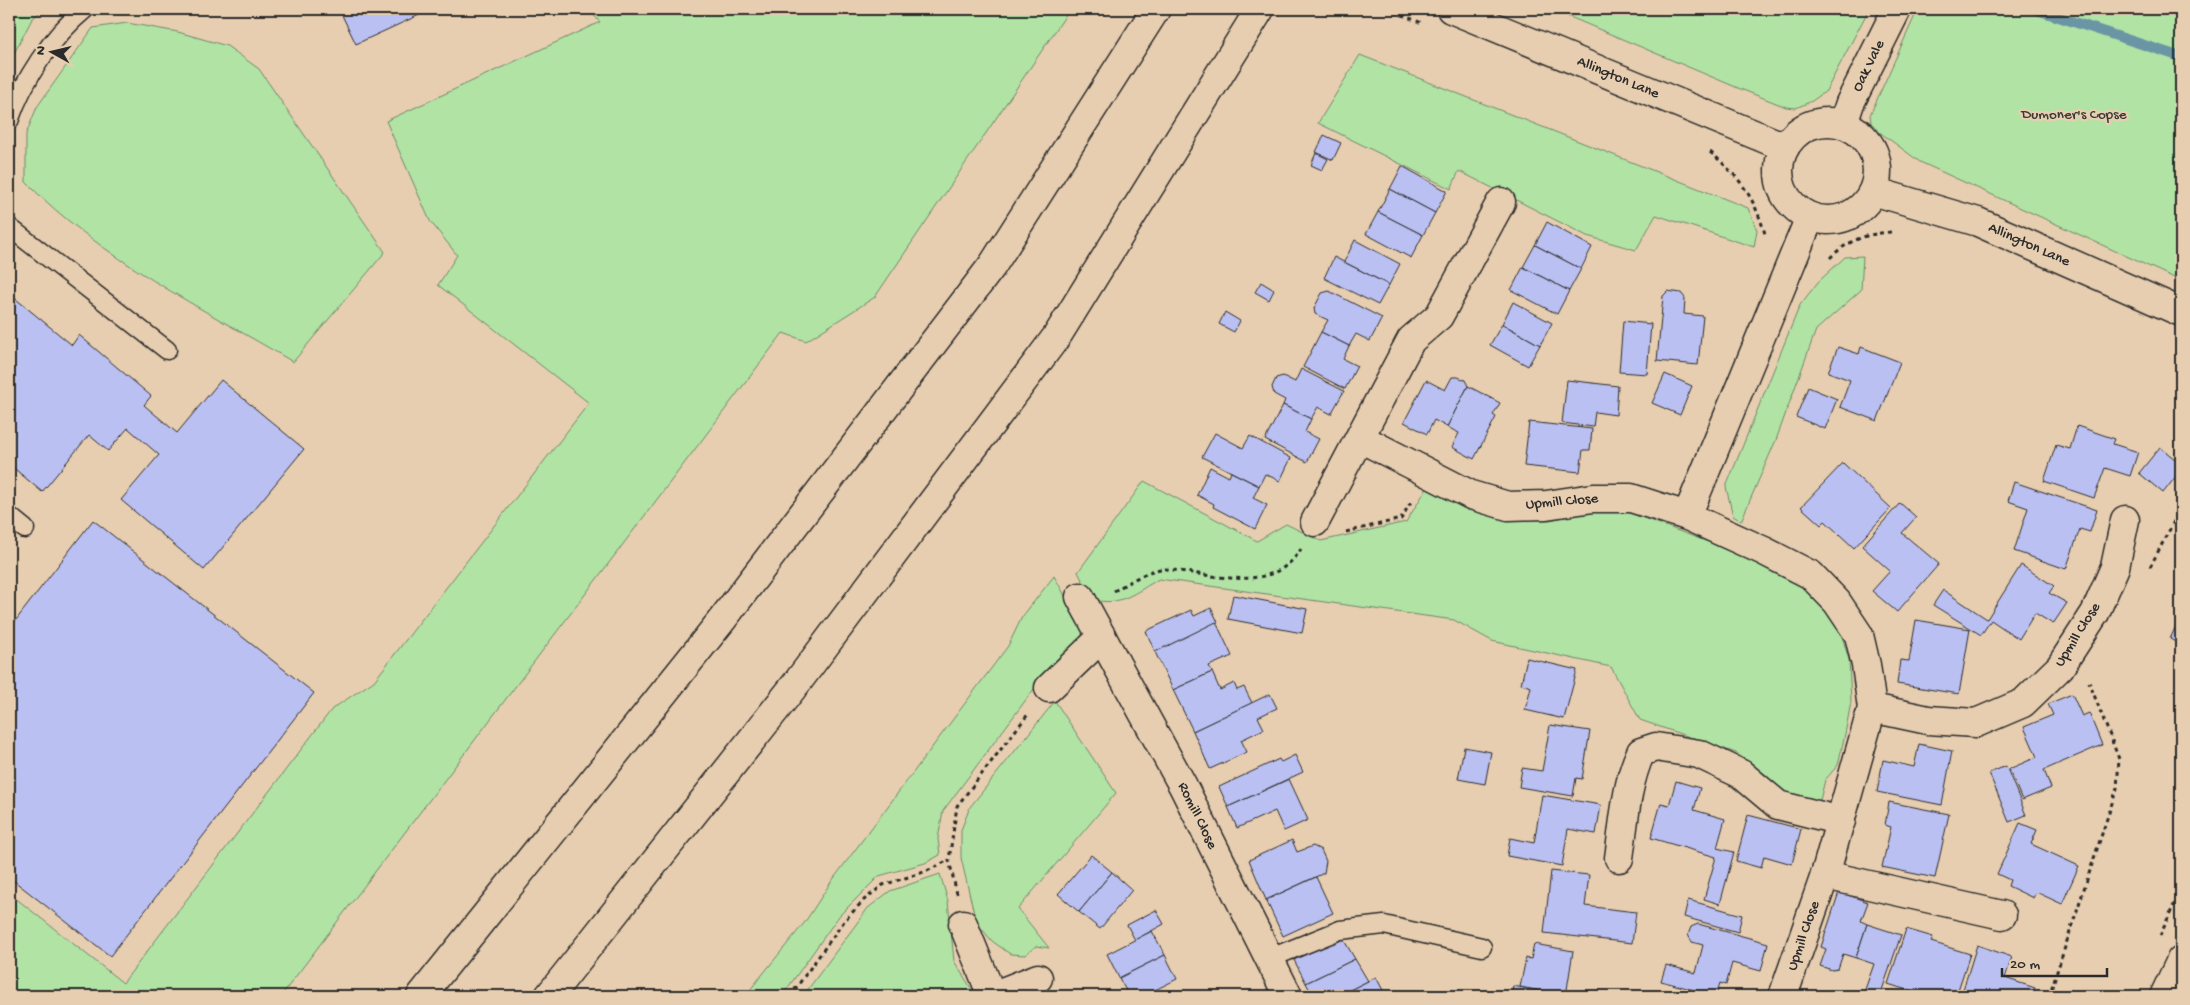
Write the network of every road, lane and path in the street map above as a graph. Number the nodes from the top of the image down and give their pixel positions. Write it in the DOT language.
graph roads {
  1 [pos="85,9"];
  2 [pos="1156,9"];
  3 [pos="1260,9"];
  4 [pos="1451,9"];
  5 [pos="1897,9"];
  6 [pos="2177,9"];
  7 [pos="2181,10"];
  8 [pos="9,121"];
  9 [pos="1843,124"];
  10 [pos="1785,147"];
  11 [pos="1873,190"];
  12 [pos="1501,202"];
  13 [pos="1810,217"];
  14 [pos="9,227"];
  15 [pos="2181,312"];
  16 [pos="167,350"];
  17 [pos="1360,438"];
  18 [pos="1415,494"];
  19 [pos="2181,508"];
  20 [pos="9,516"];
  21 [pos="1686,516"];
  22 [pos="2125,520"];
  23 [pos="1313,526"];
  24 [pos="25,529"];
  25 [pos="2149,569"];
  26 [pos="1082,601"];
  27 [pos="1102,637"];
  28 [pos="2089,680"];
  29 [pos="1049,688"];
  30 [pos="1872,708"];
  31 [pos="1841,821"];
  32 [pos="1619,858"];
  33 [pos="949,860"];
  34 [pos="1825,875"];
  35 [pos="2002,915"];
  36 [pos="963,924"];
  37 [pos="1482,947"];
  38 [pos="1268,959"];
  39 [pos="2181,960"];
  40 [pos="1038,978"];
  41 [pos="421,996"];
  42 [pos="548,996"];
  43 [pos="790,996"];
  44 [pos="992,996"];
  45 [pos="999,996"];
  46 [pos="1288,996"];
  47 [pos="1783,996"];
  48 [pos="2049,996"];
  49 [pos="2164,996"];
  1 -- 8 [label="lane"];
  2 -- 41 [label="main road"];
  3 -- 42 [label="main road"];
  4 -- 10 [label="main road, Allington Lane"];
  5 -- 9 [label="main road, Oak Vale"];
  6 -- 7 [label="path"];
  9 -- 10 [label="main road"];
  9 -- 11 [label="main road"];
  10 -- 13 [label="main road"];
  11 -- 13 [label="main road"];
  11 -- 15 [label="main road, Allington Lane"];
  12 -- 17 [label="main road"];
  13 -- 21 [label="main road"];
  14 -- 16 [label="lane"];
  17 -- 21 [label="main road, Upmill Close"];
  17 -- 23 [label="main road"];
  18 -- 23 [label="path"];
  19 -- 25 [label="path"];
  20 -- 24 [label="lane"];
  21 -- 30 [label="main road, Upmill Close"];
  22 -- 30 [label="main road, Upmill Close"];
  23 -- 26 [label="path"];
  26 -- 27 [label="main road, Romill Close"];
  27 -- 29 [label="main road"];
  27 -- 38 [label="main road, Romill Close"];
  28 -- 48 [label="path"];
  29 -- 33 [label="path"];
  30 -- 31 [label="main road, Upmill Close"];
  31 -- 32 [label="main road"];
  31 -- 34 [label="main road, Upmill Close"];
  33 -- 36 [label="path"];
  33 -- 43 [label="path"];
  34 -- 35 [label="main road"];
  34 -- 47 [label="main road, Upmill Close"];
  36 -- 44 [label="main road"];
  37 -- 38 [label="lane"];
  38 -- 46 [label="main road, Romill Close"];
  39 -- 49 [label="main road"];
  40 -- 45 [label="main road"];
}
